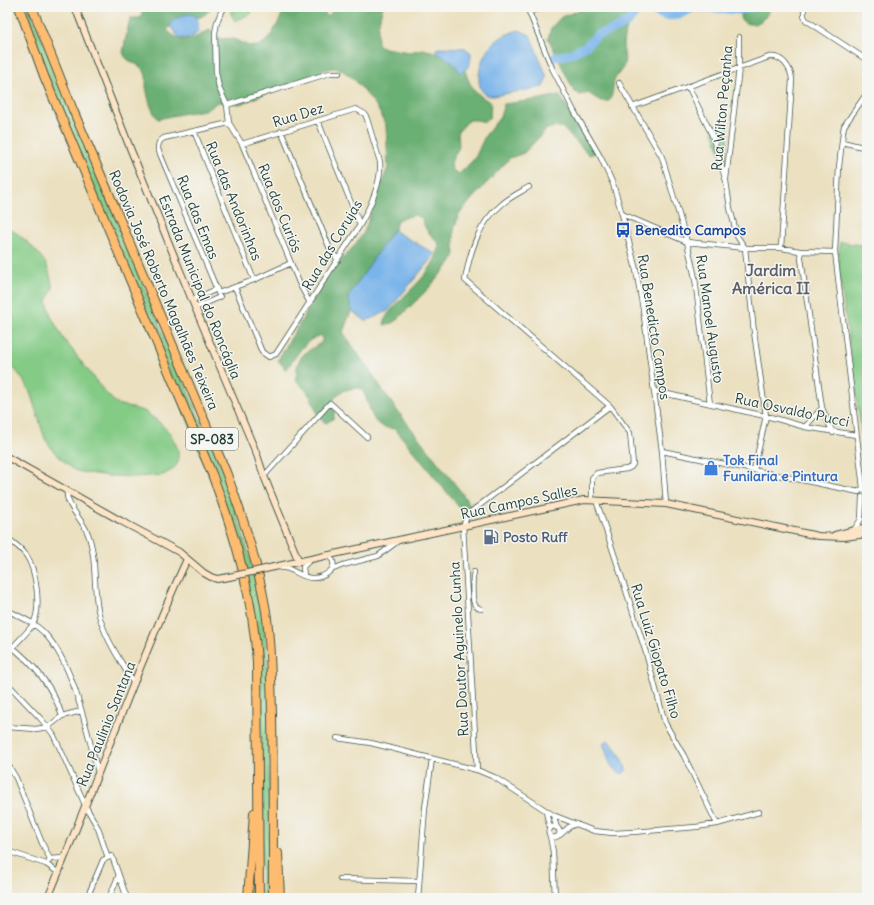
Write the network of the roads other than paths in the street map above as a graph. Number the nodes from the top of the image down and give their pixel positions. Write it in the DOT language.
graph roads {
  1 [pos="19,7"];
  2 [pos="32,7"];
  3 [pos="75,7"];
  4 [pos="226,7"];
  5 [pos="526,7"];
  6 [pos="545,7"];
  7 [pos="804,7"];
  8 [pos="529,12"];
  9 [pos="739,37"];
  10 [pos="867,60"];
  11 [pos="740,68"];
  12 [pos="340,73"];
  13 [pos="619,83"];
  14 [pos="688,86"];
  15 [pos="867,93"];
  16 [pos="226,105"];
  17 [pos="632,107"];
  18 [pos="361,111"];
  19 [pos="318,121"];
  20 [pos="229,123"];
  21 [pos="194,131"];
  22 [pos="281,131"];
  23 [pos="842,142"];
  24 [pos="242,144"];
  25 [pos="867,148"];
  26 [pos="726,181"];
  27 [pos="529,187"];
  28 [pos="622,214"];
  29 [pos="360,225"];
  30 [pos="687,242"];
  31 [pos="745,248"];
  32 [pos="781,248"];
  33 [pos="800,251"];
  34 [pos="835,252"];
  35 [pos="338,260"];
  36 [pos="291,264"];
  37 [pos="254,280"];
  38 [pos="235,287"];
  39 [pos="218,293"];
  40 [pos="192,300"];
  41 [pos="310,303"];
  42 [pos="195,308"];
  43 [pos="654,391"];
  44 [pos="710,404"];
  45 [pos="610,406"];
  46 [pos="822,408"];
  47 [pos="766,416"];
  48 [pos="805,427"];
  49 [pos="833,433"];
  50 [pos="856,435"];
  51 [pos="367,437"];
  52 [pos="662,451"];
  53 [pos="7,457"];
  54 [pos="754,470"];
  55 [pos="264,476"];
  56 [pos="67,491"];
  57 [pos="865,491"];
  58 [pos="594,500"];
  59 [pos="666,504"];
  60 [pos="861,519"];
  61 [pos="463,526"];
  62 [pos="854,530"];
  63 [pos="867,530"];
  64 [pos="829,536"];
  65 [pos="7,538"];
  66 [pos="400,540"];
  67 [pos="328,556"];
  68 [pos="187,559"];
  69 [pos="310,560"];
  70 [pos="299,562"];
  71 [pos="274,567"];
  72 [pos="332,570"];
  73 [pos="474,572"];
  74 [pos="304,576"];
  75 [pos="481,609"];
  76 [pos="7,610"];
  77 [pos="33,624"];
  78 [pos="7,643"];
  79 [pos="12,647"];
  80 [pos="7,683"];
  81 [pos="134,684"];
  82 [pos="81,711"];
  83 [pos="62,716"];
  84 [pos="7,727"];
  85 [pos="48,727"];
  86 [pos="337,738"];
  87 [pos="273,752"];
  88 [pos="259,755"];
  89 [pos="432,758"];
  90 [pos="7,763"];
  91 [pos="477,770"];
  92 [pos="99,774"];
  93 [pos="86,807"];
  94 [pos="546,812"];
  95 [pos="759,812"];
  96 [pos="553,816"];
  97 [pos="567,820"];
  98 [pos="576,824"];
  99 [pos="717,824"];
  100 [pos="557,825"];
  101 [pos="550,829"];
  102 [pos="550,836"];
  103 [pos="559,836"];
  104 [pos="7,851"];
  105 [pos="553,852"];
  106 [pos="64,858"];
  107 [pos="108,858"];
  108 [pos="50,860"];
  109 [pos="46,864"];
  110 [pos="59,873"];
  111 [pos="119,875"];
  112 [pos="340,879"];
  113 [pos="419,882"];
  114 [pos="48,898"];
  115 [pos="87,898"];
  116 [pos="109,898"];
  117 [pos="127,898"];
  118 [pos="248,898"];
  119 [pos="259,898"];
  120 [pos="273,898"];
  121 [pos="280,898"];
  122 [pos="418,898"];
  123 [pos="555,898"];
  1 -- 88 [label="highway, Rodovia José Roberto Magalhães Teixeira / SP-083"];
  2 -- 87 [label="highway, Rodovia José Roberto Magalhães Teixeira / SP-083"];
  3 -- 40 [label="street, Estrada Municipal do Roncáglia"];
  4 -- 16 [label="street, Rua das Andorinhas"];
  5 -- 8 [label="street, Rua Benedicto Campos"];
  6 -- 8 [label="street"];
  7 -- 10 [label="street"];
  8 -- 28 [label="street, Rua Benedicto Campos"];
  9 -- 11 [label="street, Rua Wilton Peçanha"];
  11 -- 14 [label="street"];
  11 -- 26 [label="street, Rua Wilton Peçanha"];
  11 -- 32 [label="street"];
  12 -- 16 [label="street"];
  13 -- 17 [label="street, Rua Manoel Augusto"];
  14 -- 17 [label="street"];
  14 -- 26 [label="street"];
  15 -- 23 [label="street"];
  16 -- 20 [label="street, Rua das Andorinhas"];
  17 -- 30 [label="street, Rua Manoel Augusto"];
  18 -- 19 [label="street, Rua Dez"];
  18 -- 29 [label="street, Rua das Corujas"];
  19 -- 22 [label="street, Rua Dez"];
  19 -- 29 [label="street"];
  20 -- 21 [label="street"];
  20 -- 24 [label="street, Rua dos Curiós"];
  21 -- 37 [label="street, Rua das Andorinhas"];
  21 -- 39 [label="street, Rua das Emas"];
  22 -- 24 [label="street, Rua Dez"];
  22 -- 35 [label="street"];
  23 -- 25 [label="street"];
  23 -- 34 [label="street"];
  24 -- 36 [label="street, Rua dos Curiós"];
  26 -- 31 [label="street"];
  27 -- 45 [label="street"];
  28 -- 30 [label="street"];
  28 -- 43 [label="street, Rua Benedicto Campos"];
  29 -- 35 [label="street, Rua das Corujas"];
  30 -- 31 [label="street"];
  30 -- 44 [label="street, Rua Manoel Augusto"];
  31 -- 32 [label="street"];
  31 -- 47 [label="street"];
  32 -- 33 [label="street"];
  33 -- 34 [label="street"];
  33 -- 46 [label="street"];
  34 -- 50 [label="street"];
  35 -- 41 [label="street, Rua das Corujas"];
  36 -- 37 [label="street"];
  36 -- 41 [label="street, Rua dos Curiós"];
  37 -- 38 [label="street"];
  38 -- 39 [label="street"];
  38 -- 41 [label="street, Rua das Corujas"];
  39 -- 40 [label="street"];
  39 -- 42 [label="street"];
  40 -- 42 [label="street, Estrada Municipal do Roncáglia"];
  42 -- 55 [label="street, Estrada Municipal do Roncáglia"];
  43 -- 44 [label="street, Rua Osvaldo Pucci"];
  43 -- 52 [label="street, Rua Benedicto Campos"];
  44 -- 47 [label="street, Rua Osvaldo Pucci"];
  45 -- 58 [label="street"];
  45 -- 61 [label="street"];
  46 -- 48 [label="street"];
  46 -- 49 [label="street"];
  47 -- 48 [label="street, Rua Osvaldo Pucci"];
  47 -- 54 [label="street"];
  48 -- 49 [label="street, Rua Osvaldo Pucci"];
  49 -- 50 [label="street, Rua Osvaldo Pucci"];
  50 -- 57 [label="street"];
  51 -- 55 [label="street"];
  52 -- 54 [label="street"];
  52 -- 59 [label="street, Rua Benedicto Campos"];
  53 -- 56 [label="street, Rua Campos Salles"];
  54 -- 57 [label="street"];
  55 -- 70 [label="street, Estrada Municipal do Roncáglia"];
  56 -- 68 [label="street, Rua Campos Salles"];
  56 -- 81 [label="street"];
  57 -- 60 [label="street"];
  58 -- 59 [label="street, Rua Campos Salles"];
  58 -- 61 [label="street, Rua Campos Salles"];
  58 -- 99 [label="street, Rua Luiz Giopato Filho"];
  59 -- 64 [label="street, Rua Campos Salles"];
  60 -- 62 [label="street"];
  60 -- 63 [label="street"];
  61 -- 66 [label="street, Rua Campos Salles"];
  61 -- 91 [label="street, Rua Doutor Aguinelo Cunha"];
  62 -- 63 [label="street"];
  62 -- 64 [label="street"];
  63 -- 64 [label="street, Rua Campos Salles"];
  65 -- 77 [label="street"];
  66 -- 67 [label="street, Rua Campos Salles"];
  66 -- 72 [label="street"];
  67 -- 69 [label="street, Rua Campos Salles"];
  67 -- 72 [label="street"];
  68 -- 71 [label="street, Rua Campos Salles, bridge"];
  68 -- 81 [label="street, Rua Paulinio Santana"];
  69 -- 70 [label="street, Rua Campos Salles"];
  69 -- 74 [label="street"];
  70 -- 71 [label="street, Rua Campos Salles"];
  70 -- 74 [label="street, Estrada Municipal do Roncáglia"];
  71 -- 74 [label="street"];
  72 -- 74 [label="street"];
  73 -- 75 [label="street"];
  76 -- 77 [label="street"];
  77 -- 79 [label="street"];
  77 -- 82 [label="street"];
  78 -- 79 [label="street"];
  79 -- 83 [label="street"];
  80 -- 85 [label="street"];
  81 -- 92 [label="street, Rua Paulinio Santana"];
  82 -- 83 [label="street"];
  82 -- 92 [label="street"];
  83 -- 85 [label="street"];
  84 -- 85 [label="street"];
  85 -- 93 [label="street"];
  86 -- 89 [label="street"];
  87 -- 120 [label="highway, Rodovia José Roberto Magalhães Teixeira / SP-083"];
  87 -- 121 [label="highway"];
  88 -- 118 [label="highway"];
  88 -- 119 [label="highway, Rodovia José Roberto Magalhães Teixeira / SP-083"];
  89 -- 91 [label="street"];
  89 -- 113 [label="street"];
  90 -- 108 [label="street"];
  91 -- 94 [label="street"];
  92 -- 93 [label="street, Rua Paulinio Santana"];
  93 -- 106 [label="street, Rua Paulinio Santana"];
  93 -- 107 [label="street"];
  94 -- 96 [label="street"];
  94 -- 101 [label="street"];
  95 -- 99 [label="street"];
  96 -- 97 [label="street"];
  96 -- 100 [label="street"];
  97 -- 98 [label="street"];
  97 -- 100 [label="street"];
  98 -- 99 [label="street"];
  98 -- 103 [label="street"];
  100 -- 101 [label="street"];
  100 -- 103 [label="street"];
  101 -- 102 [label="street"];
  102 -- 103 [label="street"];
  102 -- 105 [label="street"];
  103 -- 105 [label="street"];
  104 -- 109 [label="street"];
  105 -- 123 [label="street"];
  106 -- 108 [label="street"];
  106 -- 110 [label="street, Rua Paulinio Santana"];
  107 -- 111 [label="street"];
  107 -- 115 [label="street"];
  108 -- 109 [label="street"];
  109 -- 110 [label="street"];
  110 -- 114 [label="street, Rua Paulinio Santana"];
  111 -- 116 [label="street"];
  111 -- 117 [label="street"];
  112 -- 113 [label="street"];
  113 -- 122 [label="street"];
}
